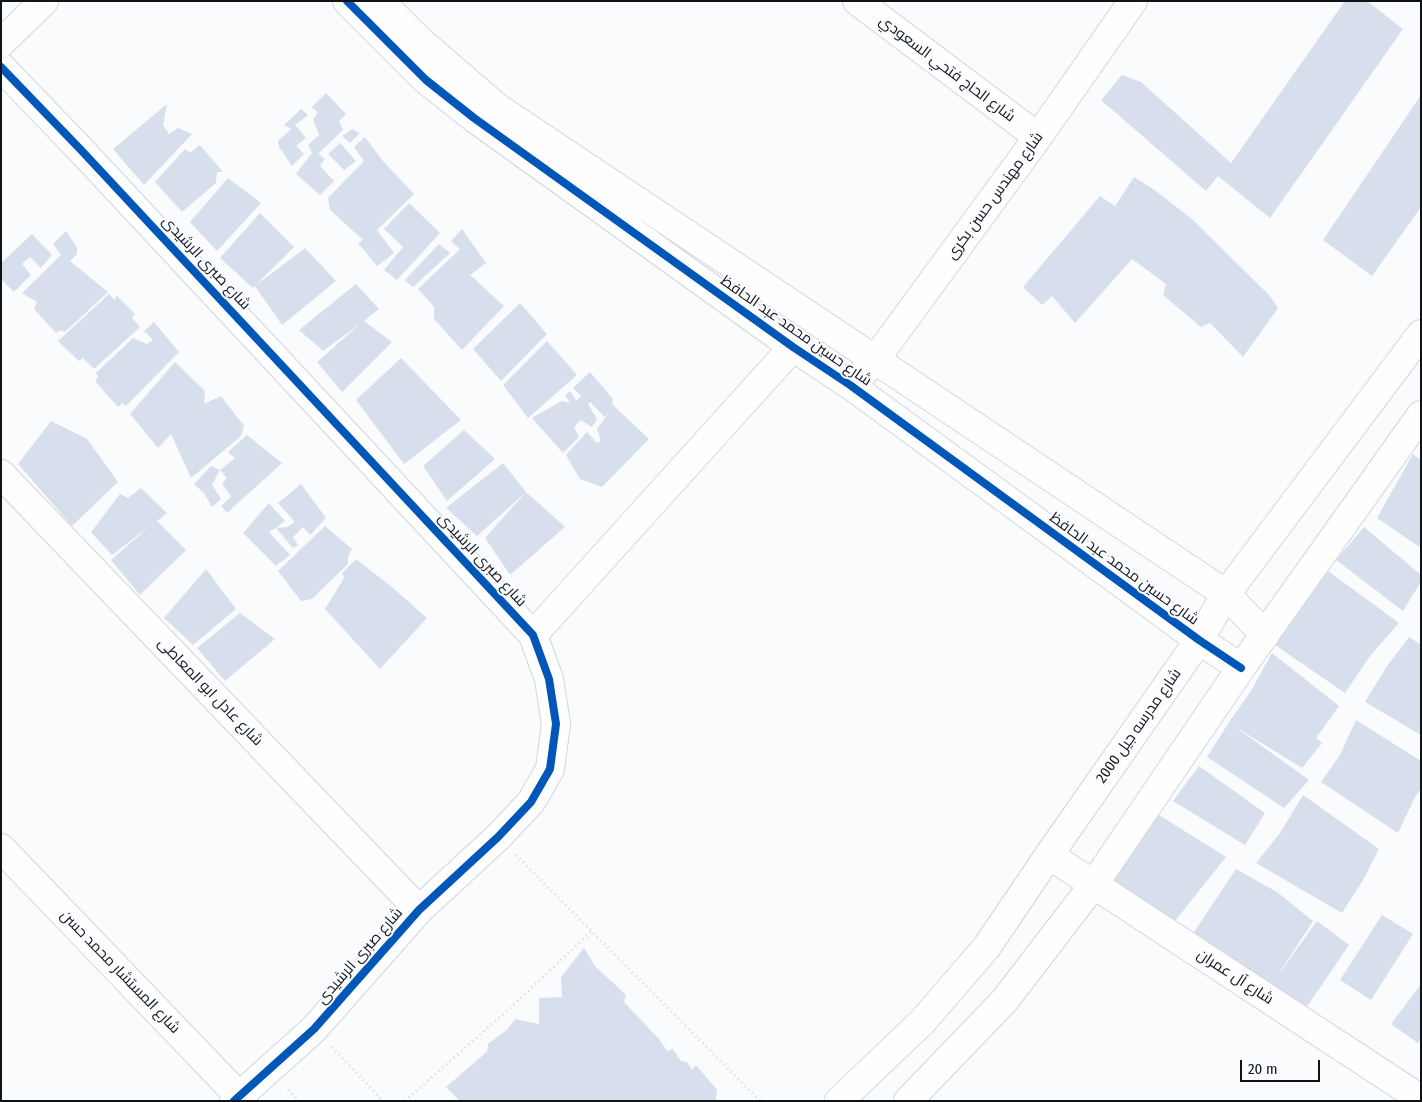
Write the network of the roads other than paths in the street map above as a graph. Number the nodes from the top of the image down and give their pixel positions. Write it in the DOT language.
graph roads {
  1 [pos="44,1"];
  2 [pos="347,1"];
  3 [pos="380,1"];
  4 [pos="857,1"];
  5 [pos="1133,1"];
  6 [pos="1,43"];
  7 [pos="1,67"];
  8 [pos="1038,137"];
  9 [pos="1421,334"];
  10 [pos="793,347"];
  11 [pos="875,360"];
  12 [pos="850,385"];
  13 [pos="1421,414"];
  14 [pos="1,474"];
  15 [pos="1226,594"];
  16 [pos="534,635"];
  17 [pos="1265,636"];
  18 [pos="1199,640"];
  19 [pos="1241,668"];
  20 [pos="1,848"];
  21 [pos="1049,855"];
  22 [pos="1094,884"];
  23 [pos="419,910"];
  24 [pos="236,1098"];
  25 [pos="1421,1099"];
  26 [pos="839,1101"];
  27 [pos="908,1101"];
  1 -- 6 [label="street"];
  2 -- 10 [label="street, شارع حسين محمد عبد الحافظ"];
  3 -- 11 [label="street, شارع حسين محمد عبد الحافظ"];
  4 -- 8 [label="street, شارع الحاج فتحي السعودي"];
  5 -- 8 [label="street, شارع مهندس حسن بكرى"];
  7 -- 16 [label="street, شارع صبرى الرشيدى"];
  8 -- 11 [label="street, شارع مهندس حسن بكرى"];
  9 -- 15 [label="street, شارع مدرسه جيل 2000"];
  10 -- 12 [label="street, شارع حسين محمد عبد الحافظ"];
  10 -- 16 [label="street"];
  11 -- 12 [label="street, شارع مهندس حسن بكرى"];
  11 -- 15 [label="street, شارع حسين محمد عبد الحافظ"];
  12 -- 18 [label="street, شارع حسين محمد عبد الحافظ"];
  13 -- 17 [label="street"];
  14 -- 23 [label="street, شارع عادل ابو المعاطى"];
  15 -- 17 [label="street, شارع حسين محمد عبد الحافظ"];
  15 -- 18 [label="street, شارع مدرسه جيل 2000"];
  16 -- 23 [label="street, شارع صبرى الرشيدى"];
  17 -- 19 [label="street"];
  18 -- 19 [label="street, شارع حسين محمد عبد الحافظ"];
  18 -- 21 [label="street, شارع مدرسه جيل 2000"];
  19 -- 22 [label="street"];
  20 -- 24 [label="street, شارع المستشار محمد حسن"];
  21 -- 22 [label="street, شارع آل عمران"];
  21 -- 26 [label="street, شارع مدرسه جيل 2000"];
  22 -- 25 [label="street, شارع آل عمران"];
  22 -- 27 [label="street"];
  23 -- 24 [label="street, شارع صبرى الرشيدى"];
}
